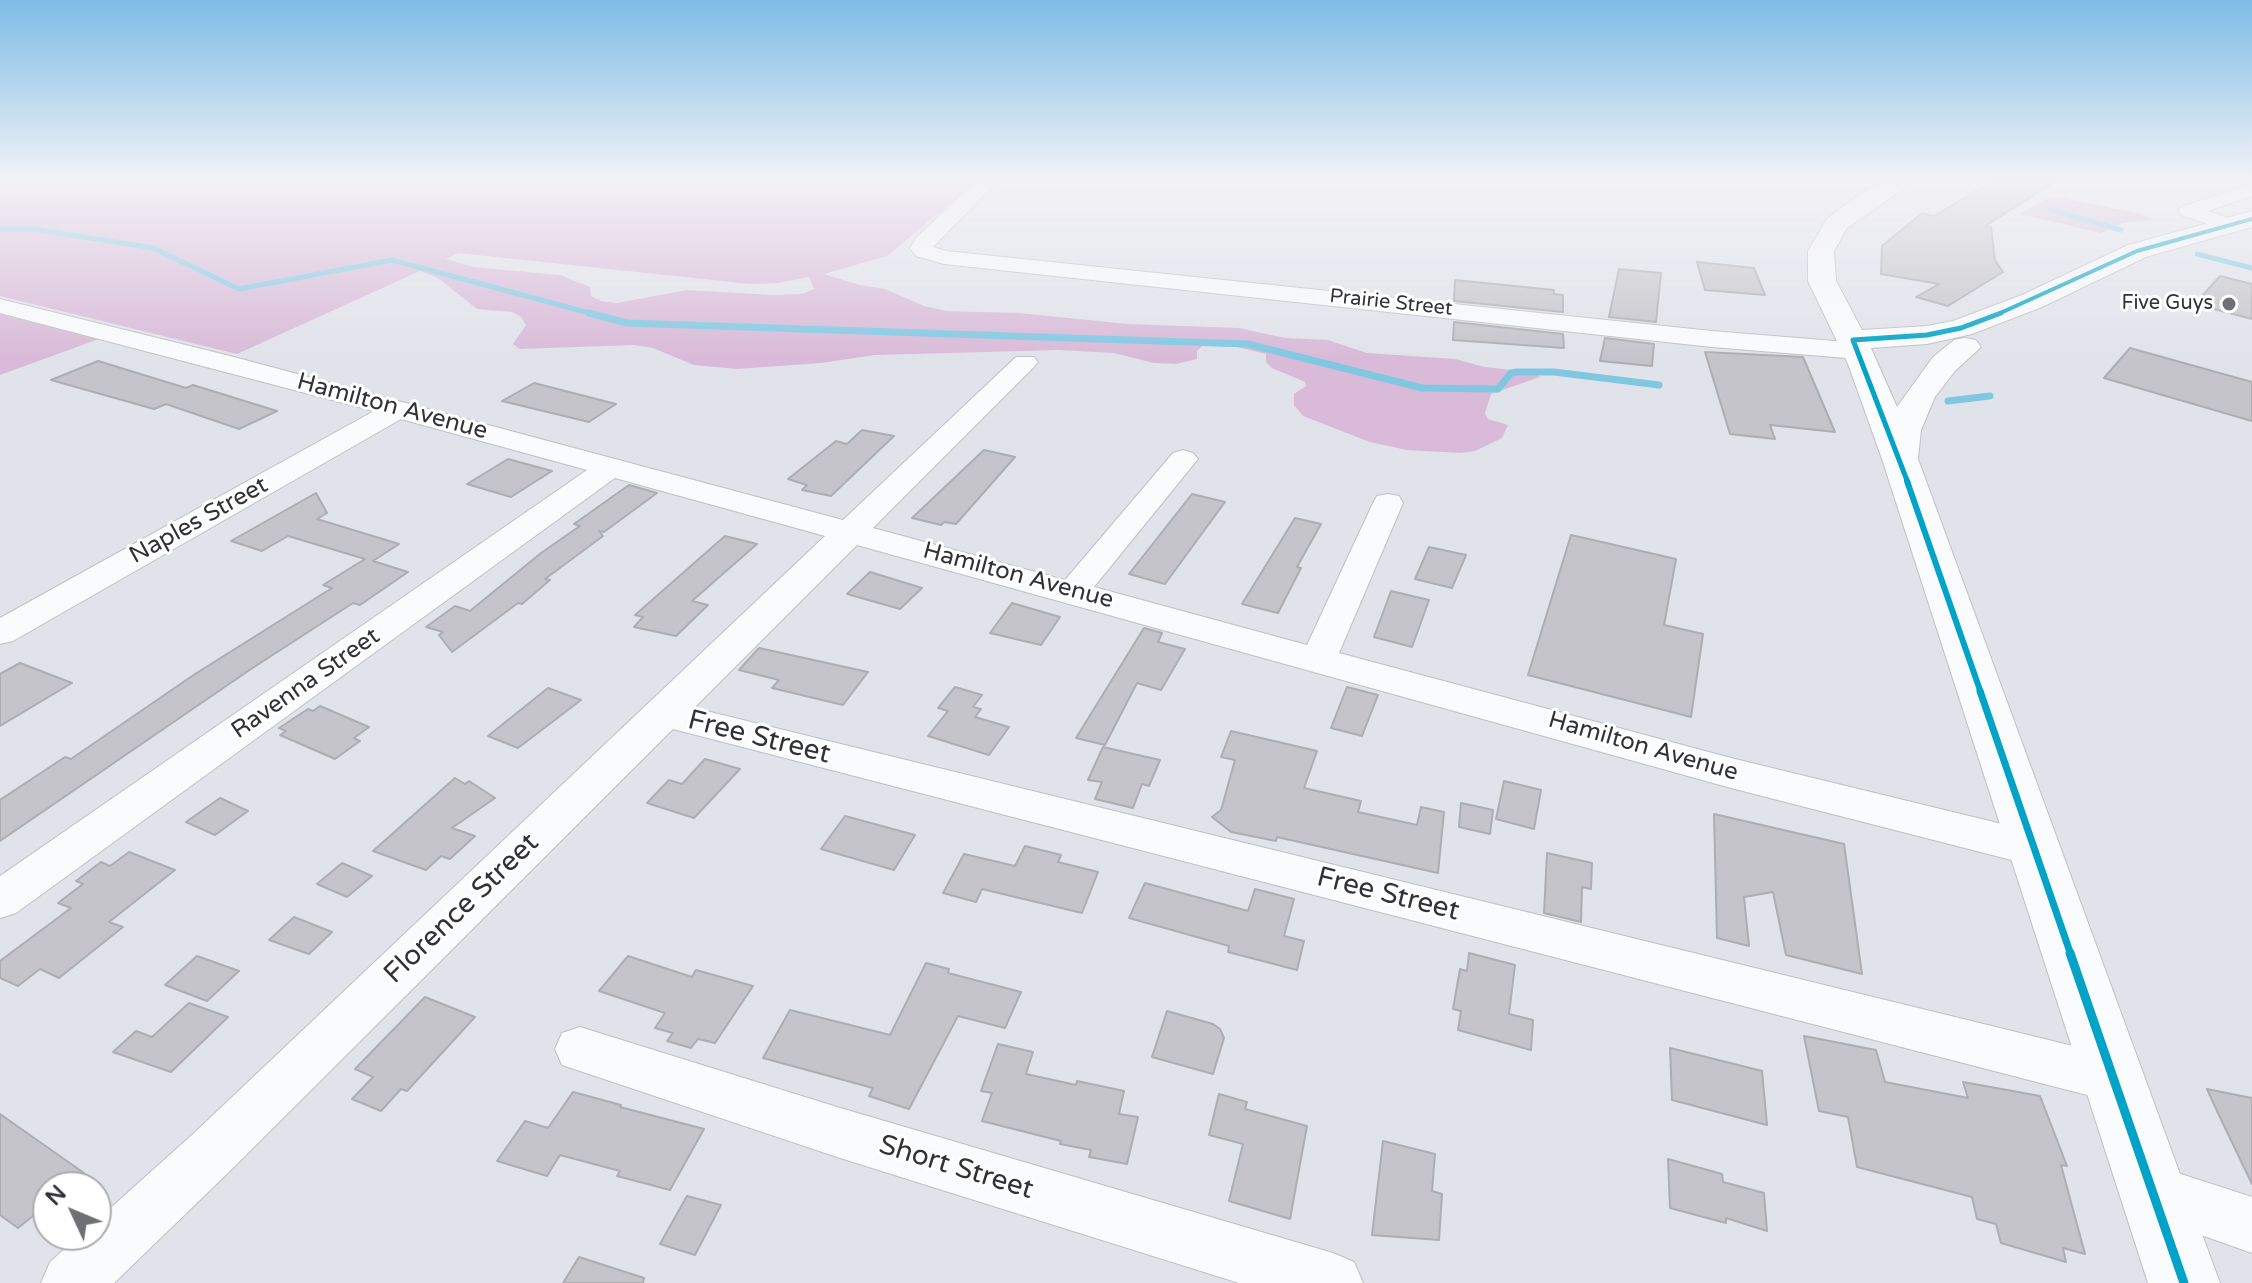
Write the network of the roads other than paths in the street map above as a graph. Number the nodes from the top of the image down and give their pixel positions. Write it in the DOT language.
graph roads {
  1 [pos="927,240"];
  2 [pos="1826,240"];
  3 [pos="2177,240"];
  4 [pos="2032,301"];
  5 [pos="0,306"];
  6 [pos="1856,346"];
  7 [pos="1965,347"];
  8 [pos="1025,362"];
  9 [pos="398,409"];
  10 [pos="1183,459"];
  11 [pos="1900,459"];
  12 [pos="611,467"];
  13 [pos="1388,503"];
  14 [pos="849,531"];
  15 [pos="1073,591"];
  16 [pos="0,633"];
  17 [pos="1319,658"];
  18 [pos="662,713"];
  19 [pos="2035,849"];
  20 [pos="0,900"];
  21 [pos="580,1049"];
  22 [pos="2114,1079"];
  23 [pos="2153,1192"];
  24 [pos="2252,1225"];
  25 [pos="71,1283"];
  26 [pos="1333,1283"];
  27 [pos="2184,1283"];
  1 -- 6 [label="street, Prairie Street"];
  2 -- 6 [label="main road"];
  3 -- 4 [label="main road"];
  4 -- 6 [label="main road"];
  4 -- 7 [label="main road"];
  5 -- 9 [label="street, Hamilton Avenue"];
  6 -- 7 [label="main road"];
  6 -- 11 [label="main road"];
  7 -- 11 [label="main road"];
  8 -- 14 [label="street, Florence Street"];
  9 -- 12 [label="street, Hamilton Avenue"];
  9 -- 16 [label="street, Naples Street"];
  10 -- 15 [label="street"];
  11 -- 19 [label="main road"];
  12 -- 14 [label="street, Hamilton Avenue"];
  12 -- 20 [label="street, Ravenna Street"];
  13 -- 17 [label="street"];
  14 -- 15 [label="street, Hamilton Avenue"];
  14 -- 18 [label="street, Florence Street"];
  15 -- 17 [label="street, Hamilton Avenue"];
  17 -- 19 [label="street, Hamilton Avenue"];
  18 -- 22 [label="street, Free Street"];
  18 -- 25 [label="street, Florence Street"];
  19 -- 22 [label="main road"];
  21 -- 26 [label="street, Short Street"];
  22 -- 23 [label="main road"];
  23 -- 24 [label="street"];
  23 -- 27 [label="main road"];
}
